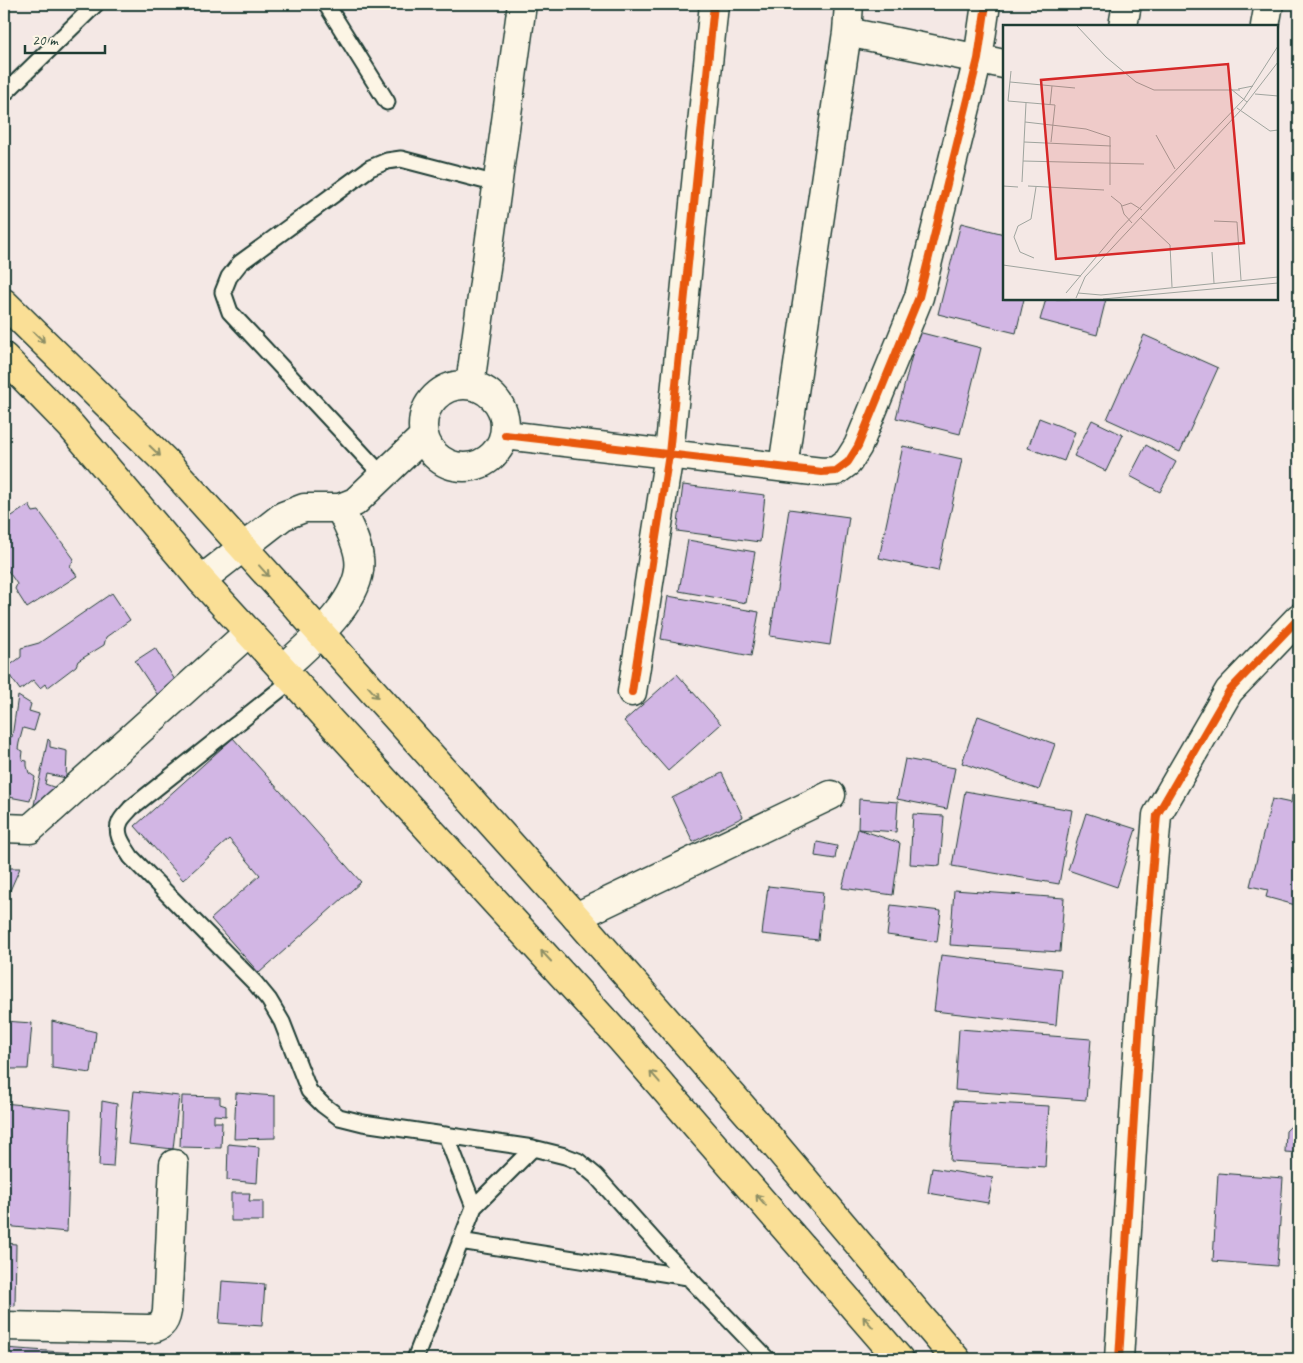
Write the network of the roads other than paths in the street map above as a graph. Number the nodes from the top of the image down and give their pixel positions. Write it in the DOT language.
graph roads {
  1 [pos="96,4"];
  2 [pos="326,4"];
  3 [pos="522,4"];
  4 [pos="714,4"];
  5 [pos="850,4"];
  6 [pos="986,4"];
  7 [pos="1127,4"];
  8 [pos="1269,4"];
  9 [pos="1123,25"];
  10 [pos="1265,25"];
  11 [pos="847,32"];
  12 [pos="978,59"];
  13 [pos="1003,64"];
  14 [pos="4,94"];
  15 [pos="387,102"];
  16 [pos="497,184"];
  17 [pos="4,303"];
  18 [pos="4,357"];
  19 [pos="470,385"];
  20 [pos="424,436"];
  21 [pos="505,436"];
  22 [pos="669,454"];
  23 [pos="783,467"];
  24 [pos="383,476"];
  25 [pos="340,508"];
  26 [pos="242,546"];
  27 [pos="201,580"];
  28 [pos="1299,618"];
  29 [pos="249,632"];
  30 [pos="320,633"];
  31 [pos="287,675"];
  32 [pos="632,692"];
  33 [pos="831,795"];
  34 [pos="4,828"];
  35 [pos="576,917"];
  36 [pos="446,1135"];
  37 [pos="533,1148"];
  38 [pos="174,1164"];
  39 [pos="474,1207"];
  40 [pos="460,1241"];
  41 [pos="688,1277"];
  42 [pos="4,1326"];
  43 [pos="415,1359"];
  44 [pos="767,1359"];
  45 [pos="900,1359"];
  46 [pos="956,1359"];
  47 [pos="1119,1359"];
  1 -- 14 [label="lane"];
  2 -- 15 [label="lane"];
  3 -- 16 [label="street"];
  4 -- 22 [label="street"];
  5 -- 11 [label="street"];
  6 -- 12 [label="street"];
  7 -- 9 [label="street"];
  8 -- 10 [label="street"];
  11 -- 12 [label="street"];
  11 -- 23 [label="street"];
  12 -- 13 [label="street"];
  12 -- 23 [label="street"];
  16 -- 19 [label="street"];
  16 -- 24 [label="lane"];
  17 -- 26 [label="main road, one-way"];
  18 -- 27 [label="main road"];
  19 -- 20 [label="street"];
  19 -- 21 [label="street"];
  20 -- 21 [label="street"];
  20 -- 24 [label="street"];
  21 -- 22 [label="street"];
  22 -- 23 [label="street"];
  22 -- 32 [label="street"];
  24 -- 25 [label="street"];
  25 -- 26 [label="street"];
  25 -- 30 [label="street"];
  26 -- 27 [label="street"];
  26 -- 30 [label="main road, one-way"];
  27 -- 29 [label="main road"];
  28 -- 47 [label="street"];
  29 -- 31 [label="main road"];
  29 -- 34 [label="street"];
  30 -- 31 [label="street"];
  30 -- 35 [label="main road, one-way"];
  31 -- 36 [label="lane"];
  45 -- 31 [label="main road, one-way"];
  33 -- 35 [label="street"];
  35 -- 46 [label="main road"];
  36 -- 37 [label="lane"];
  36 -- 39 [label="lane"];
  37 -- 39 [label="lane"];
  37 -- 41 [label="lane"];
  38 -- 42 [label="street"];
  39 -- 40 [label="lane"];
  40 -- 41 [label="lane"];
  40 -- 43 [label="lane"];
  41 -- 44 [label="lane"];
}
